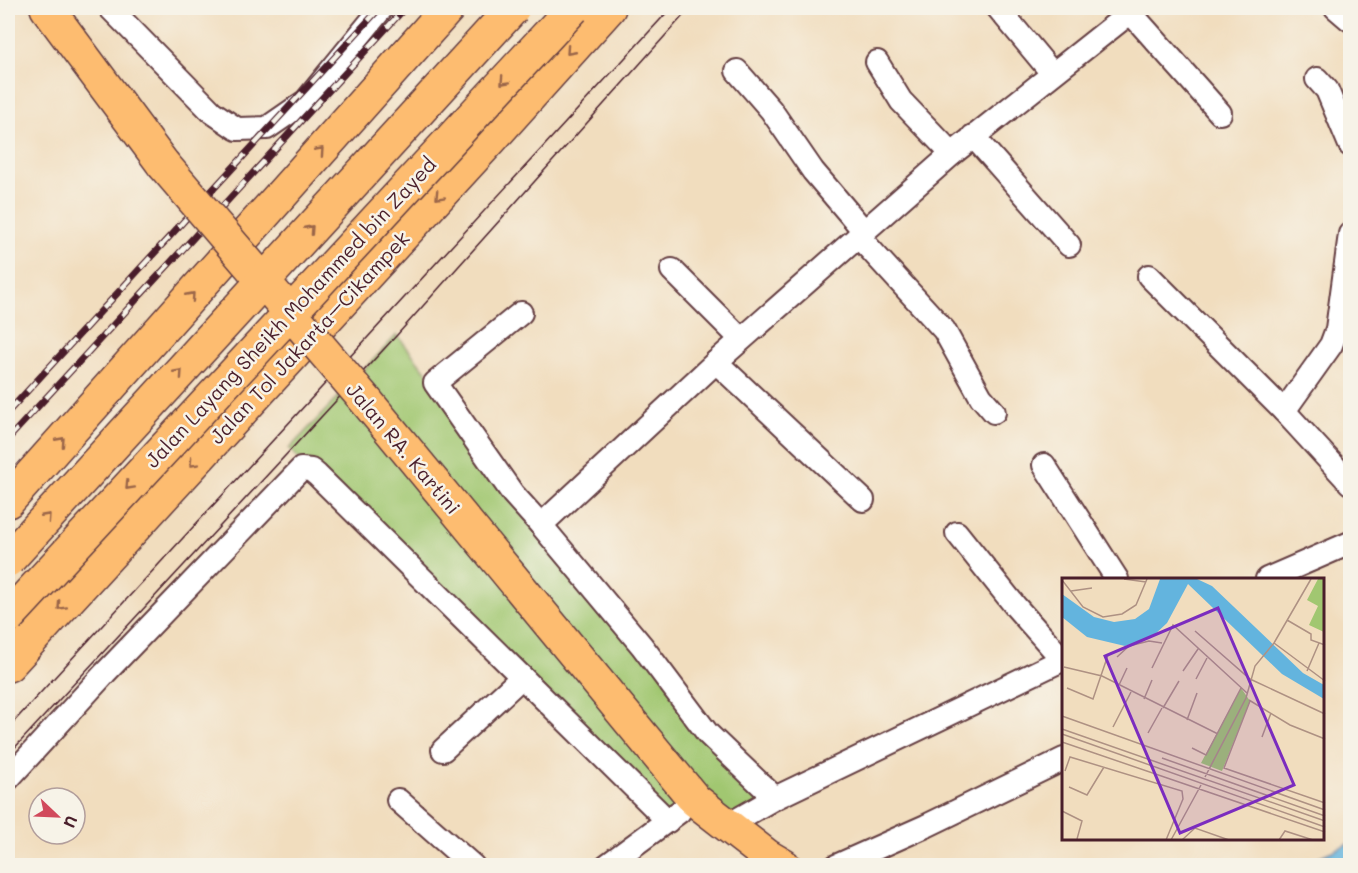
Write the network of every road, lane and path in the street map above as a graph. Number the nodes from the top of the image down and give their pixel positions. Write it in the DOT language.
graph roads {
  1 [pos="47,8"];
  2 [pos="110,8"];
  3 [pos="382,8"];
  4 [pos="448,8"];
  5 [pos="513,8"];
  6 [pos="573,8"];
  7 [pos="609,8"];
  8 [pos="998,8"];
  9 [pos="1336,8"];
  10 [pos="1133,10"];
  11 [pos="1350,20"];
  12 [pos="877,62"];
  13 [pos="737,71"];
  14 [pos="1052,73"];
  15 [pos="1317,79"];
  16 [pos="1220,113"];
  17 [pos="973,136"];
  18 [pos="1350,146"];
  19 [pos="952,154"];
  20 [pos="861,234"];
  21 [pos="1350,234"];
  22 [pos="1069,244"];
  23 [pos="672,270"];
  24 [pos="1149,276"];
  25 [pos="521,313"];
  26 [pos="741,339"];
  27 [pos="716,362"];
  28 [pos="1284,411"];
  29 [pos="994,412"];
  30 [pos="1044,465"];
  31 [pos="1350,483"];
  32 [pos="863,500"];
  33 [pos="8,501"];
  34 [pos="541,525"];
  35 [pos="957,533"];
  36 [pos="1350,543"];
  37 [pos="8,560"];
  38 [pos="1116,578"];
  39 [pos="1270,578"];
  40 [pos="8,617"];
  41 [pos="1062,657"];
  42 [pos="1062,660"];
  43 [pos="8,665"];
  44 [pos="522,678"];
  45 [pos="443,750"];
  46 [pos="1062,760"];
  47 [pos="8,779"];
  48 [pos="775,798"];
  49 [pos="398,800"];
  50 [pos="694,800"];
  51 [pos="668,821"];
  52 [pos="726,826"];
  53 [pos="473,866"];
  54 [pos="606,866"];
  55 [pos="784,866"];
  56 [pos="836,866"];
  1 -- 50 [label="main road, Jalan RA. Kartini, bridge"];
  2 -- 3 [label="street"];
  33 -- 4 [label="main road, one-way"];
  37 -- 5 [label="main road, Jalan Layang Sheikh Mohammed bin Zayed, one-way, bridge"];
  6 -- 40 [label="main road, Jalan Layang Sheikh Mohammed bin Zayed, one-way, bridge"];
  7 -- 43 [label="main road, Jalan Tol Jakarta–Cikampek, one-way"];
  8 -- 14 [label="street"];
  9 -- 11 [label="street"];
  10 -- 14 [label="street"];
  10 -- 16 [label="street"];
  12 -- 19 [label="street"];
  13 -- 20 [label="street"];
  14 -- 17 [label="street"];
  15 -- 18 [label="street"];
  17 -- 19 [label="street"];
  17 -- 22 [label="street"];
  19 -- 20 [label="street"];
  20 -- 26 [label="street"];
  20 -- 29 [label="street"];
  21 -- 28 [label="street"];
  23 -- 26 [label="street"];
  24 -- 28 [label="street"];
  25 -- 34 [label="street"];
  26 -- 27 [label="street"];
  27 -- 32 [label="street"];
  27 -- 34 [label="street"];
  28 -- 31 [label="street"];
  30 -- 38 [label="street"];
  34 -- 48 [label="street"];
  35 -- 41 [label="street"];
  36 -- 39 [label="street"];
  42 -- 48 [label="street"];
  44 -- 45 [label="street"];
  44 -- 47 [label="street"];
  44 -- 51 [label="street"];
  46 -- 56 [label="street"];
  48 -- 52 [label="street"];
  49 -- 53 [label="street"];
  50 -- 51 [label="street"];
  50 -- 52 [label="main road, Jalan RA. Kartini"];
  51 -- 54 [label="street"];
  52 -- 55 [label="main road, Jalan RA. Kartini"];
}
